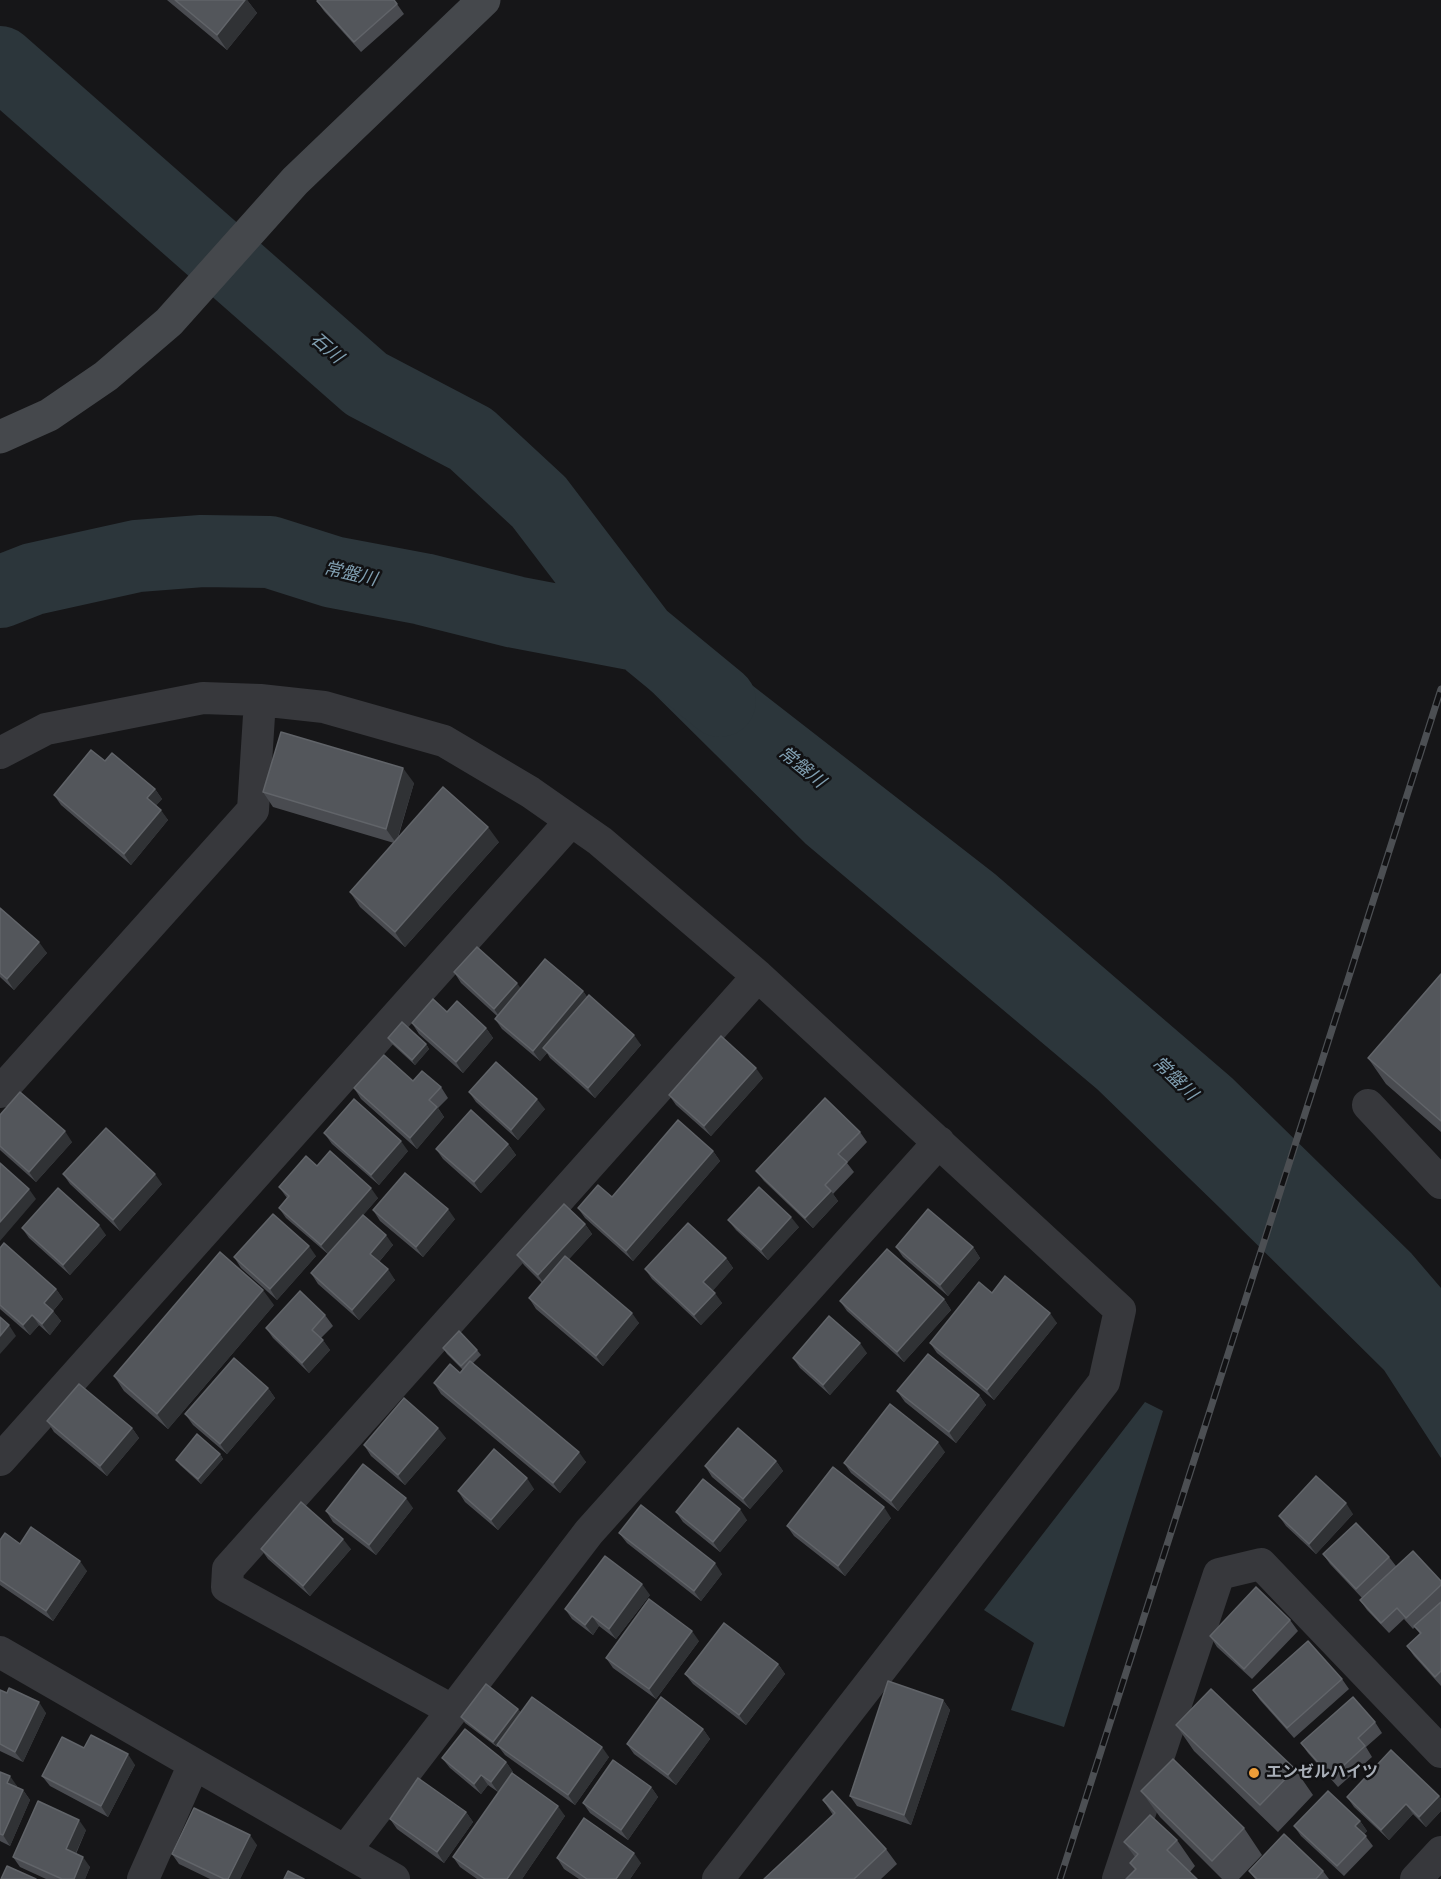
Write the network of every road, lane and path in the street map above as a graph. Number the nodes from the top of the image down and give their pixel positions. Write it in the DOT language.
graph roads {
  1 [pos="484,0"];
  2 [pos="0,437"];
  3 [pos="260,700"];
  4 [pos="0,753"];
  5 [pos="571,820"];
  6 [pos="758,976"];
  7 [pos="0,1092"];
  8 [pos="1368,1105"];
  9 [pos="939,1142"];
  10 [pos="1441,1183"];
  11 [pos="0,1460"];
  12 [pos="0,1652"];
  13 [pos="452,1710"];
  14 [pos="1441,1752"];
  15 [pos="194,1764"];
  16 [pos="345,1851"];
  17 [pos="1441,1852"];
  18 [pos="143,1879"];
  19 [pos="394,1879"];
  20 [pos="718,1879"];
  21 [pos="1118,1879"];
  22 [pos="1416,1879"];
  1 -- 2 [label="street"];
  3 -- 4 [label="street"];
  3 -- 5 [label="street"];
  3 -- 7 [label="street"];
  5 -- 6 [label="street"];
  5 -- 11 [label="street"];
  6 -- 9 [label="street"];
  6 -- 13 [label="street"];
  8 -- 10 [label="street"];
  9 -- 13 [label="street"];
  9 -- 20 [label="street"];
  12 -- 15 [label="street"];
  13 -- 16 [label="street"];
  14 -- 21 [label="street"];
  15 -- 16 [label="street"];
  15 -- 18 [label="street"];
  16 -- 19 [label="street"];
  17 -- 22 [label="street"];
}
